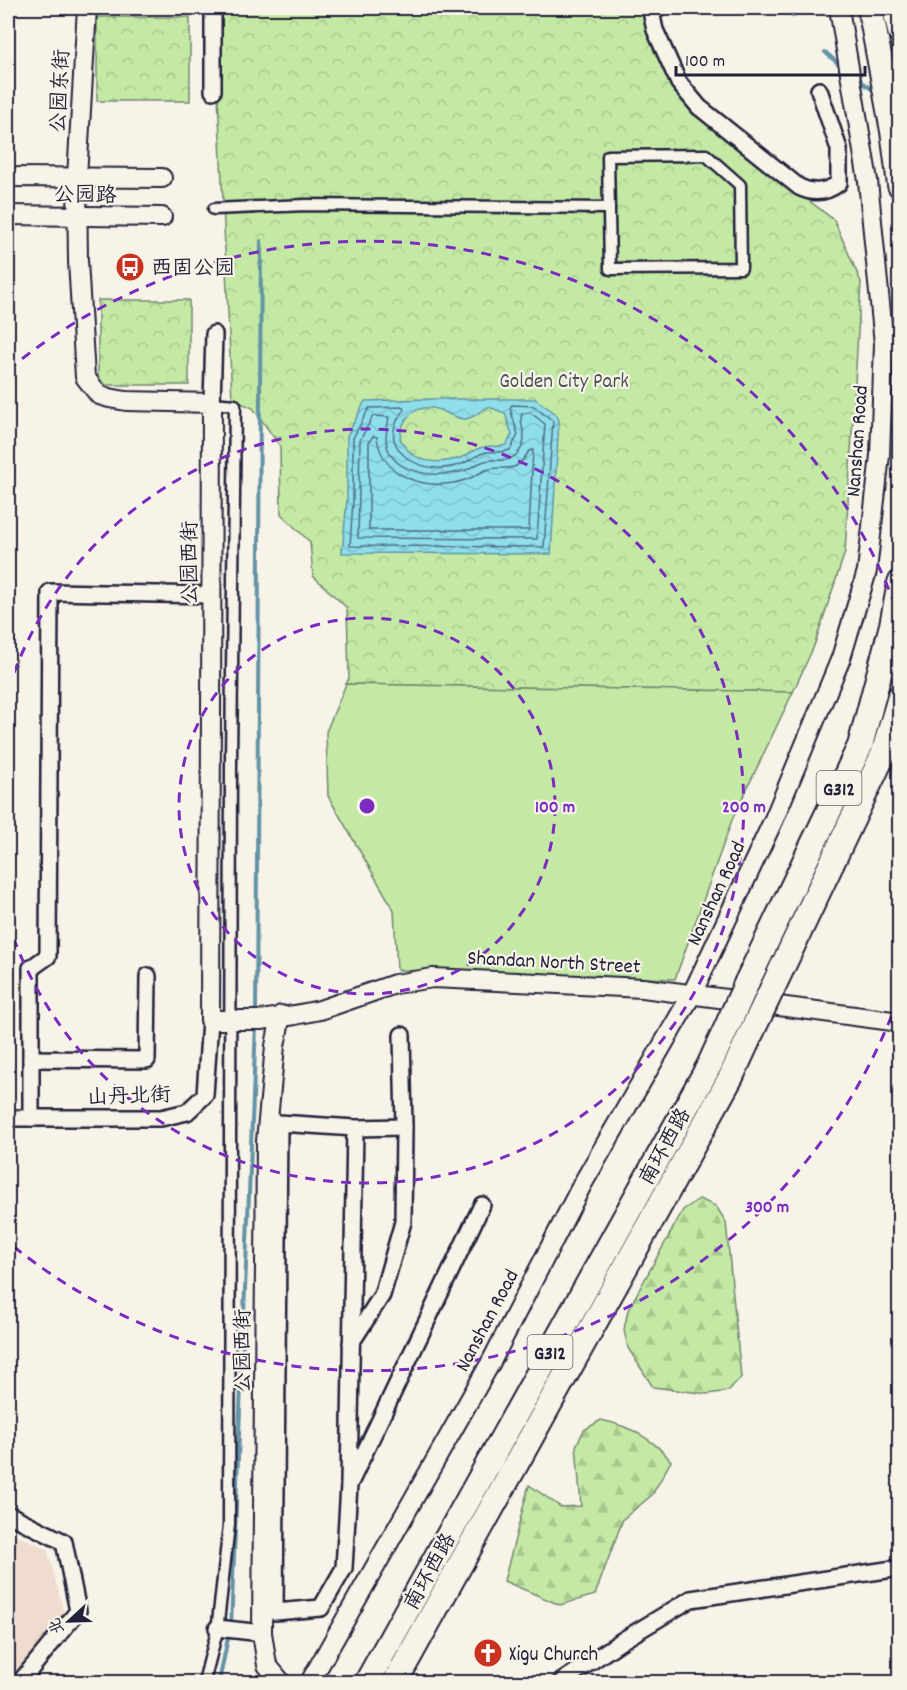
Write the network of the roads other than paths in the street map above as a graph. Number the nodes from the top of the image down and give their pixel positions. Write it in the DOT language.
graph roads {
  1 [pos="87,8"];
  2 [pos="213,8"];
  3 [pos="657,8"];
  4 [pos="839,8"];
  5 [pos="871,12"];
  6 [pos="819,90"];
  7 [pos="213,91"];
  8 [pos="863,147"];
  9 [pos="839,149"];
  10 [pos="8,177"];
  11 [pos="77,177"];
  12 [pos="162,178"];
  13 [pos="900,185"];
  14 [pos="609,208"];
  15 [pos="214,209"];
  16 [pos="8,215"];
  17 [pos="77,216"];
  18 [pos="162,217"];
  19 [pos="214,334"];
  20 [pos="212,403"];
  21 [pos="900,583"];
  22 [pos="211,595"];
  23 [pos="900,697"];
  24 [pos="148,976"];
  25 [pos="693,994"];
  26 [pos="281,1015"];
  27 [pos="235,1018"];
  28 [pos="210,1020"];
  29 [pos="900,1022"];
  30 [pos="402,1035"];
  31 [pos="31,1059"];
  32 [pos="8,1118"];
  33 [pos="31,1118"];
  34 [pos="274,1123"];
  35 [pos="404,1127"];
  36 [pos="355,1128"];
  37 [pos="482,1205"];
  38 [pos="351,1343"];
  39 [pos="349,1485"];
  40 [pos="8,1514"];
  41 [pos="900,1568"];
  42 [pos="221,1628"];
  43 [pos="256,1632"];
  44 [pos="20,1683"];
  45 [pos="204,1683"];
  46 [pos="281,1683"];
  47 [pos="310,1683"];
  48 [pos="367,1683"];
  49 [pos="395,1683"];
  50 [pos="561,1683"];
  1 -- 11 [label="street, 公园东街"];
  2 -- 7 [label="street"];
  3 -- 9 [label="street"];
  4 -- 8 [label="street, Nanshan Road"];
  5 -- 13 [label="highway"];
  6 -- 9 [label="street"];
  8 -- 9 [label="street"];
  8 -- 25 [label="street, Nanshan Road"];
  10 -- 11 [label="street, 公园路"];
  11 -- 12 [label="street, 公园路"];
  11 -- 17 [label="street, 公园东街"];
  14 -- 14 [label="street"];
  14 -- 15 [label="street"];
  16 -- 17 [label="street, 公园路"];
  17 -- 18 [label="street, 公园路"];
  17 -- 20 [label="street"];
  19 -- 20 [label="street"];
  20 -- 22 [label="street, 公园西街"];
  20 -- 27 [label="street"];
  21 -- 48 [label="highway, 南环西路 / G312, bridge"];
  22 -- 28 [label="street, 公园西街"];
  22 -- 31 [label="street"];
  23 -- 49 [label="highway, 南环西路 / G312, bridge"];
  24 -- 31 [label="street"];
  25 -- 26 [label="street, Shandan North Street"];
  25 -- 29 [label="street, Shandan North Street"];
  25 -- 47 [label="street, Nanshan Road"];
  26 -- 27 [label="street, Shandan North Street"];
  26 -- 34 [label="street, 公园西街"];
  27 -- 28 [label="street, Shandan North Street"];
  27 -- 42 [label="street"];
  28 -- 33 [label="street, 山丹北街"];
  30 -- 35 [label="street"];
  31 -- 33 [label="street"];
  32 -- 33 [label="street, 山丹北街"];
  34 -- 36 [label="street"];
  34 -- 39 [label="street"];
  34 -- 43 [label="street, 公园西街"];
  35 -- 36 [label="street"];
  35 -- 38 [label="street"];
  36 -- 38 [label="street"];
  37 -- 39 [label="street"];
  38 -- 39 [label="street"];
  40 -- 44 [label="street"];
  41 -- 50 [label="street"];
  42 -- 43 [label="street"];
  42 -- 45 [label="street"];
  43 -- 46 [label="street, 公园西街"];
}
